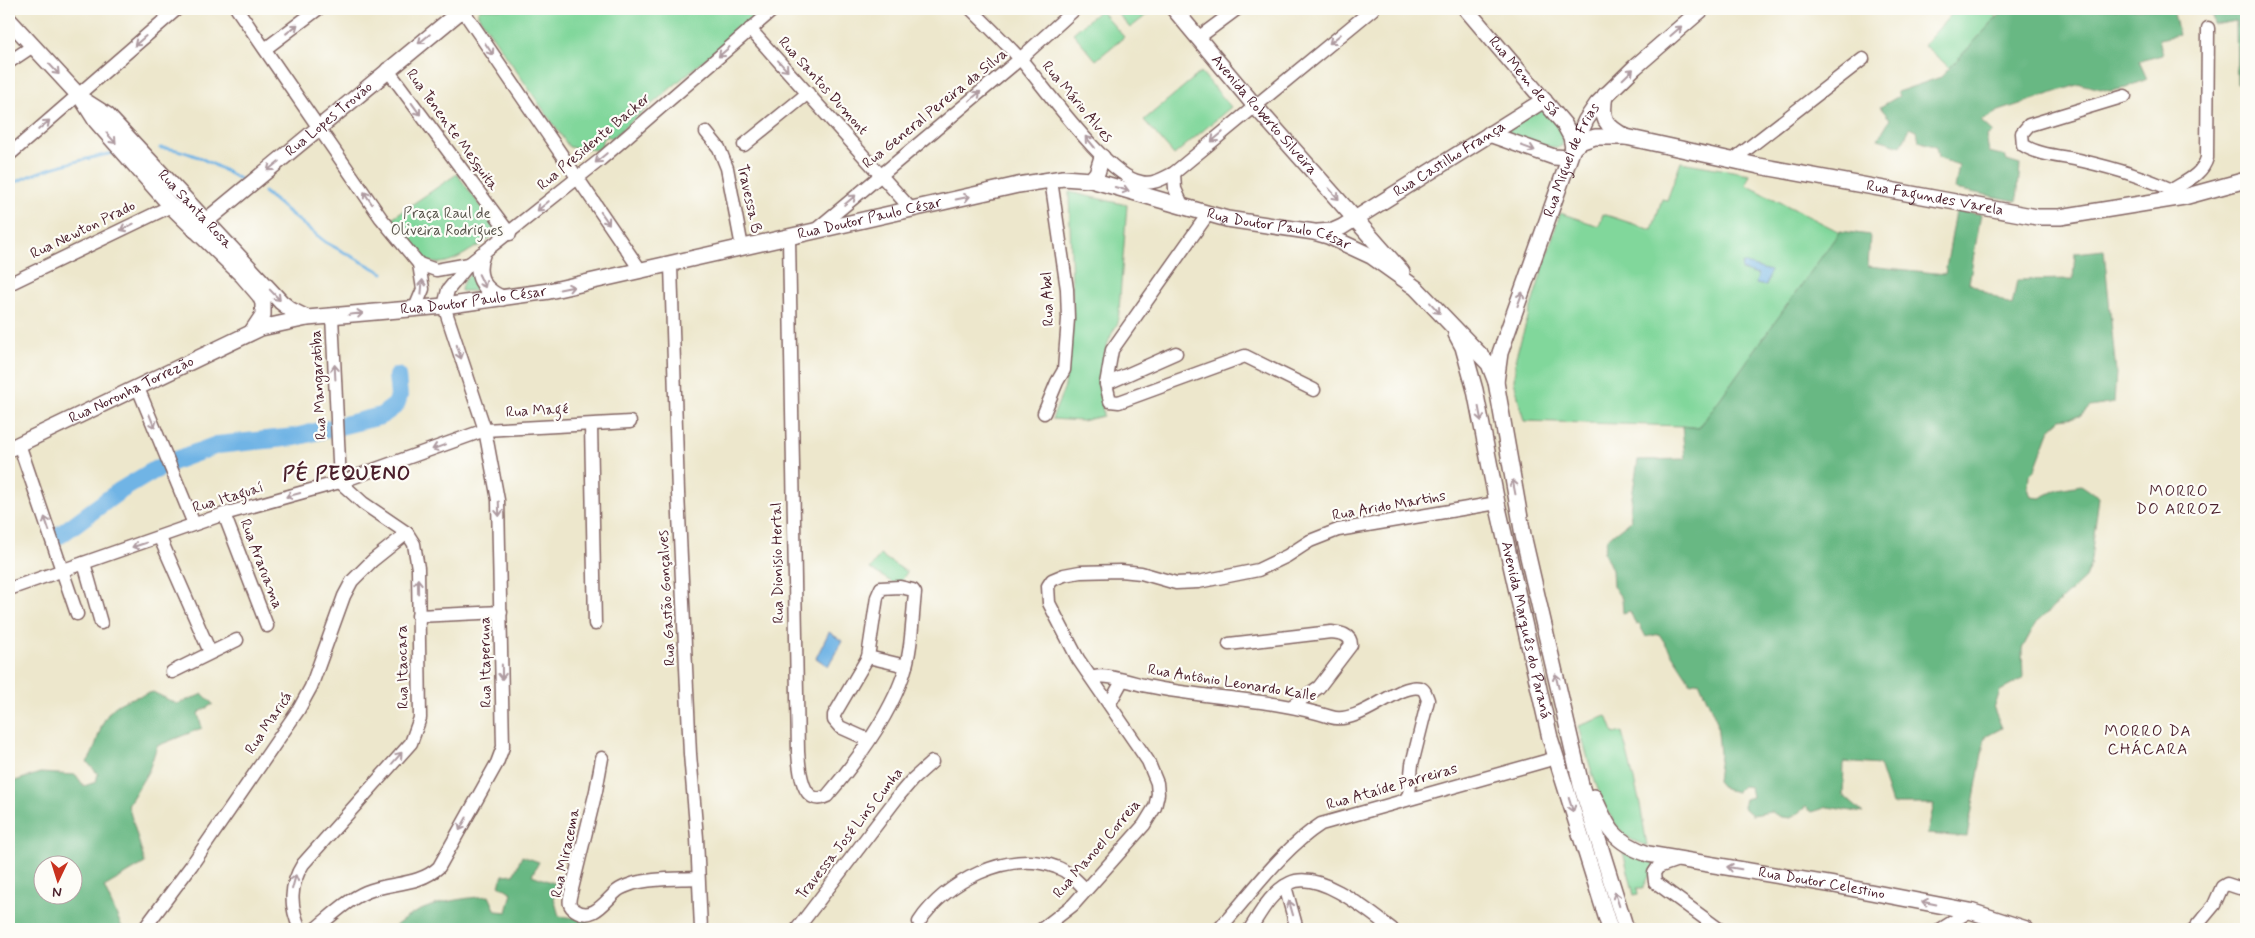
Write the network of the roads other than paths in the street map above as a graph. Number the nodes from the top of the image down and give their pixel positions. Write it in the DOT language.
graph roads {
  1 [pos="177,9"];
  2 [pos="237,9"];
  3 [pos="318,9"];
  4 [pos="462,9"];
  5 [pos="774,9"];
  6 [pos="971,9"];
  7 [pos="1076,9"];
  8 [pos="1174,9"];
  9 [pos="1237,9"];
  10 [pos="1373,9"];
  11 [pos="1466,9"];
  12 [pos="1702,9"];
  13 [pos="9,20"];
  14 [pos="2208,28"];
  15 [pos="750,29"];
  16 [pos="1198,38"];
  17 [pos="33,46"];
  18 [pos="265,50"];
  19 [pos="1020,59"];
  20 [pos="1863,59"];
  21 [pos="9,62"];
  22 [pos="387,70"];
  23 [pos="808,93"];
  24 [pos="1605,95"];
  25 [pos="2125,96"];
  26 [pos="81,97"];
  27 [pos="1544,100"];
  28 [pos="1255,106"];
  29 [pos="320,128"];
  30 [pos="706,132"];
  31 [pos="1489,134"];
  32 [pos="1626,137"];
  33 [pos="744,145"];
  34 [pos="1571,153"];
  35 [pos="9,155"];
  36 [pos="1102,157"];
  37 [pos="1733,160"];
  38 [pos="1174,173"];
  39 [pos="880,174"];
  40 [pos="577,178"];
  41 [pos="1051,180"];
  42 [pos="1091,180"];
  43 [pos="2246,180"];
  44 [pos="2173,194"];
  45 [pos="171,206"];
  46 [pos="1183,207"];
  47 [pos="911,209"];
  48 [pos="1208,214"];
  49 [pos="1356,218"];
  50 [pos="201,226"];
  51 [pos="813,232"];
  52 [pos="1314,232"];
  53 [pos="510,234"];
  54 [pos="789,238"];
  55 [pos="742,247"];
  56 [pos="482,255"];
  57 [pos="235,262"];
  58 [pos="420,264"];
  59 [pos="469,264"];
  60 [pos="671,265"];
  61 [pos="642,271"];
  62 [pos="9,284"];
  63 [pos="1416,288"];
  64 [pos="502,298"];
  65 [pos="444,306"];
  66 [pos="415,308"];
  67 [pos="332,316"];
  68 [pos="307,318"];
  69 [pos="1453,328"];
  70 [pos="253,330"];
  71 [pos="1176,353"];
  72 [pos="1500,353"];
  73 [pos="1496,382"];
  74 [pos="1106,384"];
  75 [pos="138,388"];
  76 [pos="1314,390"];
  77 [pos="1044,414"];
  78 [pos="630,422"];
  79 [pos="591,425"];
  80 [pos="485,430"];
  81 [pos="14,447"];
  82 [pos="340,482"];
  83 [pos="1497,503"];
  84 [pos="224,514"];
  85 [pos="194,524"];
  86 [pos="407,532"];
  87 [pos="160,538"];
  88 [pos="84,563"];
  89 [pos="63,570"];
  90 [pos="9,589"];
  91 [pos="501,612"];
  92 [pos="77,614"];
  93 [pos="418,616"];
  94 [pos="101,623"];
  95 [pos="595,624"];
  96 [pos="267,626"];
  97 [pos="237,640"];
  98 [pos="1229,644"];
  99 [pos="210,652"];
  100 [pos="868,657"];
  101 [pos="906,666"];
  102 [pos="172,672"];
  103 [pos="1092,678"];
  104 [pos="1122,681"];
  105 [pos="1110,703"];
  106 [pos="1292,706"];
  107 [pos="1568,728"];
  108 [pos="869,740"];
  109 [pos="602,758"];
  110 [pos="1556,758"];
  111 [pos="932,762"];
  112 [pos="1412,772"];
  113 [pos="1433,792"];
  114 [pos="1405,800"];
  115 [pos="1681,860"];
  116 [pos="697,878"];
  117 [pos="1285,886"];
  118 [pos="2246,886"];
  119 [pos="1086,890"];
  120 [pos="1970,911"];
  121 [pos="919,922"];
  122 [pos="144,929"];
  123 [pos="300,929"];
  124 [pos="314,929"];
  125 [pos="701,929"];
  126 [pos="798,929"];
  127 [pos="1042,929"];
  128 [pos="1219,929"];
  129 [pos="1250,929"];
  130 [pos="1298,929"];
  131 [pos="1392,929"];
  132 [pos="1610,929"];
  133 [pos="1626,929"];
  134 [pos="1719,929"];
  135 [pos="1941,929"];
  136 [pos="2026,929"];
  137 [pos="2194,929"];
  1 -- 26 [label="street, one-way"];
  2 -- 18 [label="street"];
  18 -- 3 [label="street, one-way"];
  4 -- 22 [label="main road, Rua Lopes Trovão, one-way"];
  4 -- 40 [label="street, one-way"];
  5 -- 15 [label="street, Rua Presidente Backer"];
  6 -- 19 [label="street, Rua Mário Alves"];
  7 -- 19 [label="street, Rua General Pereira da Silva"];
  8 -- 16 [label="main road, Avenida Roberto Silveira"];
  9 -- 16 [label="street"];
  10 -- 28 [label="street, Rua Mário Alves, one-way"];
  11 -- 27 [label="main road, Rua Mem de Sá"];
  24 -- 12 [label="main road, Rua Miguel de Frias, one-way"];
  13 -- 17 [label="main road, Rua Santa Rosa"];
  14 -- 44 [label="street"];
  15 -- 23 [label="street, Rua Santos Dumont, one-way"];
  15 -- 40 [label="street, Rua Presidente Backer, one-way"];
  16 -- 28 [label="main road, Avenida Roberto Silveira"];
  17 -- 21 [label="street"];
  17 -- 26 [label="main road, Rua Santa Rosa, one-way"];
  18 -- 29 [label="street"];
  36 -- 19 [label="street, Rua Mário Alves, one-way"];
  39 -- 19 [label="street, Rua General Pereira da Silva, one-way"];
  20 -- 37 [label="street"];
  22 -- 29 [label="main road, Rua Lopes Trovão"];
  22 -- 53 [label="street, Rua Tenente Mesquita, one-way"];
  23 -- 33 [label="street"];
  23 -- 39 [label="street, Rua Santos Dumont"];
  24 -- 32 [label="main road, Rua Fagundes Varela"];
  24 -- 34 [label="main road, Rua Miguel de Frias"];
  25 -- 44 [label="street"];
  35 -- 26 [label="street, one-way"];
  26 -- 45 [label="main road, Rua Santa Rosa, one-way"];
  26 -- 50 [label="main road, Rua Santa Rosa"];
  27 -- 31 [label="main road, Rua Castilho França"];
  27 -- 34 [label="main road, Rua Mem de Sá"];
  28 -- 38 [label="street, Rua Mário Alves, one-way"];
  28 -- 49 [label="main road, Avenida Roberto Silveira, one-way"];
  29 -- 50 [label="main road, Rua Lopes Trovão, one-way"];
  58 -- 29 [label="street, one-way"];
  30 -- 55 [label="street, Travessa B"];
  31 -- 34 [label="main road, one-way"];
  31 -- 49 [label="main road, Rua Castilho França"];
  32 -- 34 [label="main road, Rua Fagundes Varela"];
  32 -- 37 [label="main road, Rua Fagundes Varela"];
  72 -- 34 [label="main road, Rua Miguel de Frias, one-way"];
  36 -- 38 [label="street, Rua Mário Alves"];
  36 -- 42 [label="main road"];
  37 -- 44 [label="main road, Rua Fagundes Varela"];
  38 -- 46 [label="street"];
  39 -- 47 [label="street, Rua Santos Dumont"];
  51 -- 39 [label="street, Rua General Pereira da Silva, one-way"];
  40 -- 53 [label="street, Rua Presidente Backer, one-way"];
  40 -- 61 [label="street, one-way"];
  41 -- 42 [label="main road, Rua Doutor Paulo César"];
  47 -- 41 [label="main road, Rua Doutor Paulo César, one-way"];
  41 -- 77 [label="street, Rua Abel"];
  42 -- 46 [label="main road, Rua Doutor Paulo César, one-way"];
  43 -- 44 [label="main road, Rua Fagundes Varela"];
  45 -- 50 [label="main road, Rua Santa Rosa"];
  45 -- 62 [label="street, Rua Newton Prado, one-way"];
  46 -- 48 [label="main road, Rua Doutor Paulo César"];
  47 -- 51 [label="main road, Rua Doutor Paulo César"];
  48 -- 52 [label="main road, Rua Doutor Paulo César"];
  48 -- 74 [label="street"];
  49 -- 52 [label="main road, Rua Castilho França"];
  49 -- 63 [label="main road, Avenida Roberto Silveira"];
  50 -- 57 [label="main road, Rua Santa Rosa"];
  51 -- 54 [label="main road, Rua Doutor Paulo César"];
  52 -- 63 [label="main road, Rua Doutor Paulo César"];
  53 -- 56 [label="street, Rua Presidente Backer"];
  54 -- 55 [label="main road, Rua Doutor Paulo César"];
  54 -- 108 [label="street, Rua Dionisio Hertal"];
  55 -- 60 [label="main road, Rua Doutor Paulo César"];
  56 -- 59 [label="street, Rua Presidente Backer"];
  56 -- 64 [label="main road, one-way"];
  57 -- 68 [label="main road, Rua Santa Rosa, one-way"];
  57 -- 70 [label="main road, Rua Santa Rosa"];
  58 -- 59 [label="street"];
  66 -- 58 [label="street, one-way"];
  59 -- 65 [label="street, Rua Presidente Backer"];
  60 -- 61 [label="main road, Rua Doutor Paulo César"];
  60 -- 116 [label="street, Rua Gastão Gonçalves"];
  64 -- 61 [label="main road, Rua Doutor Paulo César, one-way"];
  63 -- 69 [label="main road, Rua Doutor Paulo César, one-way"];
  64 -- 65 [label="main road, Rua Doutor Paulo César"];
  65 -- 66 [label="main road, Rua Doutor Paulo César"];
  65 -- 80 [label="street, Rua Itaperuna, one-way"];
  67 -- 66 [label="main road, Rua Doutor Paulo César, one-way"];
  67 -- 68 [label="main road, Rua Doutor Paulo César"];
  82 -- 67 [label="street, Rua Mangaratiba, one-way"];
  68 -- 70 [label="main road, Rua Doutor Paulo César"];
  69 -- 73 [label="main road"];
  69 -- 83 [label="main road, Avenida Marquês do Paraná, one-way"];
  70 -- 75 [label="main road, Rua Noronha Torrezão"];
  71 -- 74 [label="street"];
  72 -- 73 [label="main road, Avenida Marquês do Paraná"];
  107 -- 73 [label="main road, Avenida Marquês do Paraná, one-way"];
  74 -- 76 [label="street"];
  75 -- 81 [label="main road, Rua Noronha Torrezão"];
  75 -- 85 [label="street, one-way"];
  78 -- 79 [label="street, Rua Magé"];
  79 -- 80 [label="street, Rua Magé"];
  79 -- 95 [label="street"];
  80 -- 82 [label="street, Rua Itaguaí, one-way"];
  80 -- 91 [label="street, Rua Itaperuna, one-way"];
  89 -- 81 [label="street, one-way"];
  82 -- 84 [label="street, Rua Itaguaí, one-way"];
  82 -- 86 [label="street"];
  83 -- 103 [label="street, Rua Arido Martins"];
  83 -- 110 [label="main road, Avenida Marquês do Paraná"];
  84 -- 85 [label="street, Rua Itaguaí"];
  84 -- 96 [label="street, Rua Araruama"];
  85 -- 87 [label="street, Rua Itaguaí"];
  93 -- 86 [label="street, Rua Itaocara, one-way"];
  86 -- 122 [label="street, Rua Maricá"];
  87 -- 88 [label="street, Rua Itaguaí, one-way"];
  87 -- 99 [label="street"];
  88 -- 89 [label="street, Rua Itaguaí"];
  88 -- 94 [label="street"];
  89 -- 90 [label="street, Rua Itaguaí"];
  89 -- 92 [label="street"];
  91 -- 93 [label="street"];
  91 -- 124 [label="street, Rua Itaperuna, one-way"];
  123 -- 93 [label="street, Rua Itaocara, one-way"];
  97 -- 99 [label="street"];
  98 -- 106 [label="street"];
  99 -- 102 [label="street"];
  100 -- 101 [label="street"];
  100 -- 101 [label="street, Rua Dionisio Hertal"];
  100 -- 108 [label="street, Rua Dionisio Hertal"];
  101 -- 108 [label="street, Rua Dionisio Hertal"];
  103 -- 104 [label="street, Rua Antônio Leonardo Kalle"];
  103 -- 105 [label="street, Rua Manoel Correia"];
  104 -- 105 [label="street"];
  104 -- 106 [label="street, Rua Antônio Leonardo Kalle"];
  105 -- 119 [label="street, Rua Manoel Correia"];
  106 -- 112 [label="street, Rua Antônio Leonardo Kalle"];
  107 -- 115 [label="main road, Rua Doutor Celestino"];
  133 -- 107 [label="main road, Avenida Marquês do Paraná, one-way"];
  109 -- 116 [label="street, Rua Miracema"];
  110 -- 113 [label="street, Rua Ataíde Parreiras"];
  110 -- 132 [label="main road, Avenida Marquês do Paraná, one-way"];
  111 -- 126 [label="street, Travessa José Lins Cunha"];
  112 -- 113 [label="street"];
  112 -- 114 [label="street"];
  113 -- 114 [label="street, Rua Ataíde Parreiras"];
  114 -- 128 [label="street, Rua Ataíde Parreiras"];
  120 -- 115 [label="main road, Rua Doutor Celestino, one-way"];
  115 -- 134 [label="street"];
  116 -- 125 [label="street, Rua Gastão Gonçalves"];
  117 -- 129 [label="street"];
  130 -- 117 [label="street, one-way"];
  117 -- 131 [label="street"];
  118 -- 137 [label="street"];
  119 -- 121 [label="street"];
  119 -- 127 [label="street, Rua Manoel Correia"];
  120 -- 135 [label="street"];
  120 -- 136 [label="main road, Rua Doutor Celestino"];
}
